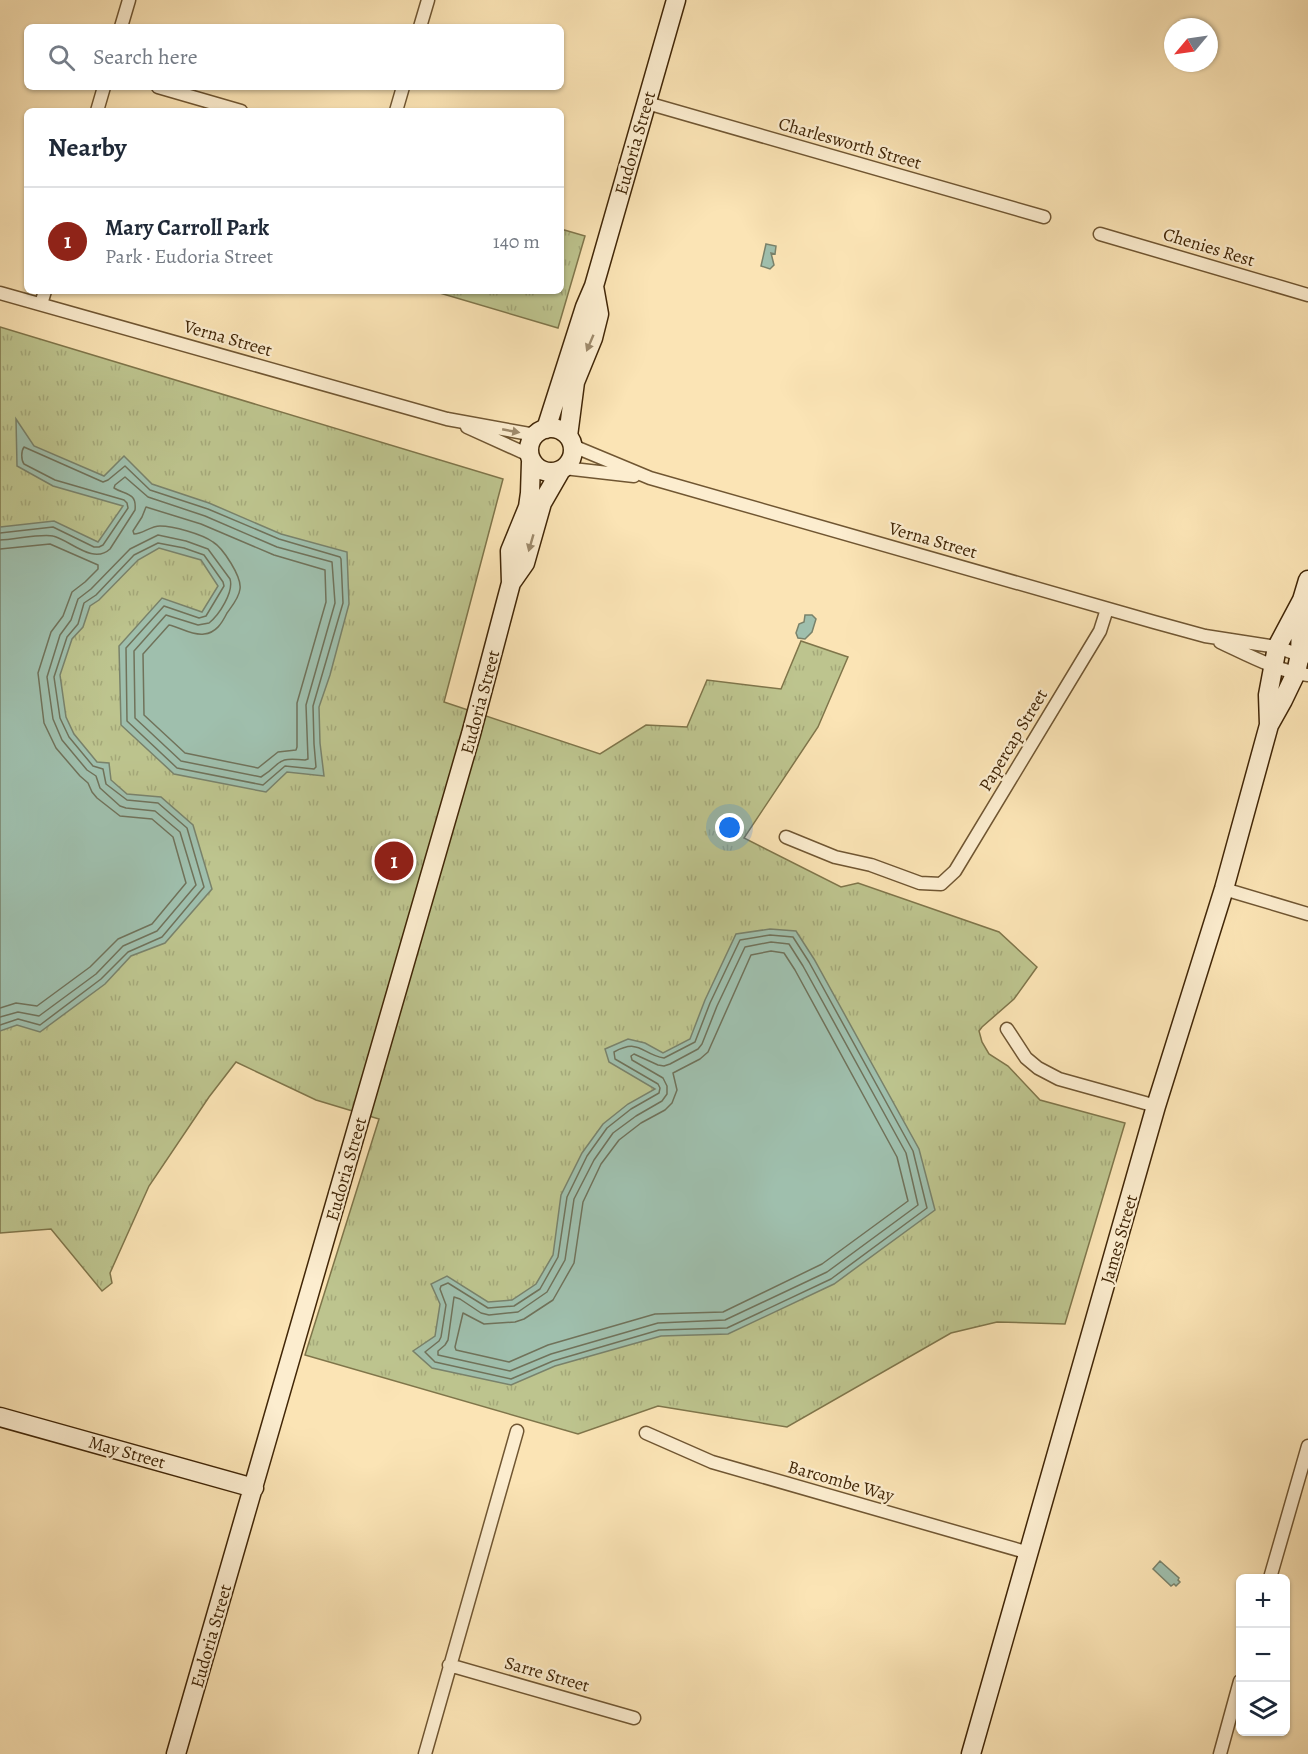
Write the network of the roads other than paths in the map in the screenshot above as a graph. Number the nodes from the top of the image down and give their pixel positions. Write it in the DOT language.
graph roads {
  1 [pos="129,0"];
  2 [pos="428,0"];
  3 [pos="676,0"];
  4 [pos="122,24"];
  5 [pos="421,24"];
  6 [pos="103,90"];
  7 [pos="168,90"];
  8 [pos="402,90"];
  9 [pos="647,103"];
  10 [pos="98,108"];
  11 [pos="231,108"];
  12 [pos="397,108"];
  13 [pos="1044,217"];
  14 [pos="1100,234"];
  15 [pos="594,286"];
  16 [pos="0,293"];
  17 [pos="44,294"];
  18 [pos="1308,296"];
  19 [pos="41,304"];
  20 [pos="447,418"];
  21 [pos="541,432"];
  22 [pos="570,441"];
  23 [pos="530,458"];
  24 [pos="563,469"];
  25 [pos="650,478"];
  26 [pos="1308,580"];
  27 [pos="511,582"];
  28 [pos="1302,600"];
  29 [pos="1107,609"];
  30 [pos="1205,636"];
  31 [pos="1277,647"];
  32 [pos="1304,657"];
  33 [pos="1272,666"];
  34 [pos="1302,674"];
  35 [pos="1269,725"];
  36 [pos="786,837"];
  37 [pos="1224,889"];
  38 [pos="1308,914"];
  39 [pos="1007,1029"];
  40 [pos="1156,1106"];
  41 [pos="0,1416"];
  42 [pos="517,1431"];
  43 [pos="646,1433"];
  44 [pos="1308,1446"];
  45 [pos="254,1488"];
  46 [pos="1029,1553"];
  47 [pos="1271,1574"];
  48 [pos="449,1665"];
  49 [pos="1240,1682"];
  50 [pos="634,1718"];
  51 [pos="176,1754"];
  52 [pos="425,1754"];
  53 [pos="971,1754"];
  54 [pos="1220,1754"];
  1 -- 4 [label="street"];
  2 -- 5 [label="street"];
  3 -- 9 [label="street, Eudoria Street"];
  6 -- 10 [label="street"];
  7 -- 11 [label="street"];
  8 -- 12 [label="street"];
  9 -- 13 [label="street, Charlesworth Street"];
  9 -- 15 [label="street, Eudoria Street"];
  14 -- 18 [label="street, Chenies Rest"];
  15 -- 21 [label="street, Eudoria Street"];
  15 -- 22 [label="street, Eudoria Street, one-way"];
  16 -- 19 [label="street, Verna Street"];
  17 -- 19 [label="street"];
  19 -- 20 [label="street, Verna Street"];
  20 -- 21 [label="street, Verna Street, one-way"];
  20 -- 23 [label="street, Verna Street"];
  21 -- 22 [label="street"];
  21 -- 23 [label="street"];
  22 -- 24 [label="street"];
  22 -- 25 [label="street, Verna Street"];
  23 -- 24 [label="street"];
  23 -- 27 [label="street, Eudoria Street"];
  24 -- 25 [label="street, Verna Street"];
  24 -- 27 [label="street, Eudoria Street, one-way"];
  25 -- 29 [label="street, Verna Street"];
  26 -- 28 [label="street, James Street"];
  27 -- 45 [label="street, Eudoria Street"];
  28 -- 31 [label="street, James Street"];
  28 -- 32 [label="street, James Street"];
  29 -- 30 [label="street, Verna Street"];
  29 -- 36 [label="street, Papercap Street"];
  30 -- 31 [label="street, Verna Street"];
  30 -- 33 [label="street, Verna Street"];
  31 -- 32 [label="street, Verna Street"];
  31 -- 33 [label="street, James Street"];
  32 -- 34 [label="street, James Street"];
  33 -- 34 [label="street, Verna Street"];
  33 -- 35 [label="street, James Street"];
  34 -- 35 [label="street, James Street"];
  35 -- 37 [label="street, James Street"];
  37 -- 38 [label="street"];
  37 -- 40 [label="street, James Street"];
  39 -- 40 [label="street"];
  40 -- 46 [label="street, James Street"];
  41 -- 45 [label="street, May Street"];
  42 -- 48 [label="street"];
  43 -- 46 [label="street, Barcombe Way"];
  44 -- 47 [label="street"];
  45 -- 51 [label="street, Eudoria Street"];
  46 -- 53 [label="street, James Street"];
  48 -- 50 [label="street, Sarre Street"];
  48 -- 52 [label="street"];
  49 -- 54 [label="street"];
}
